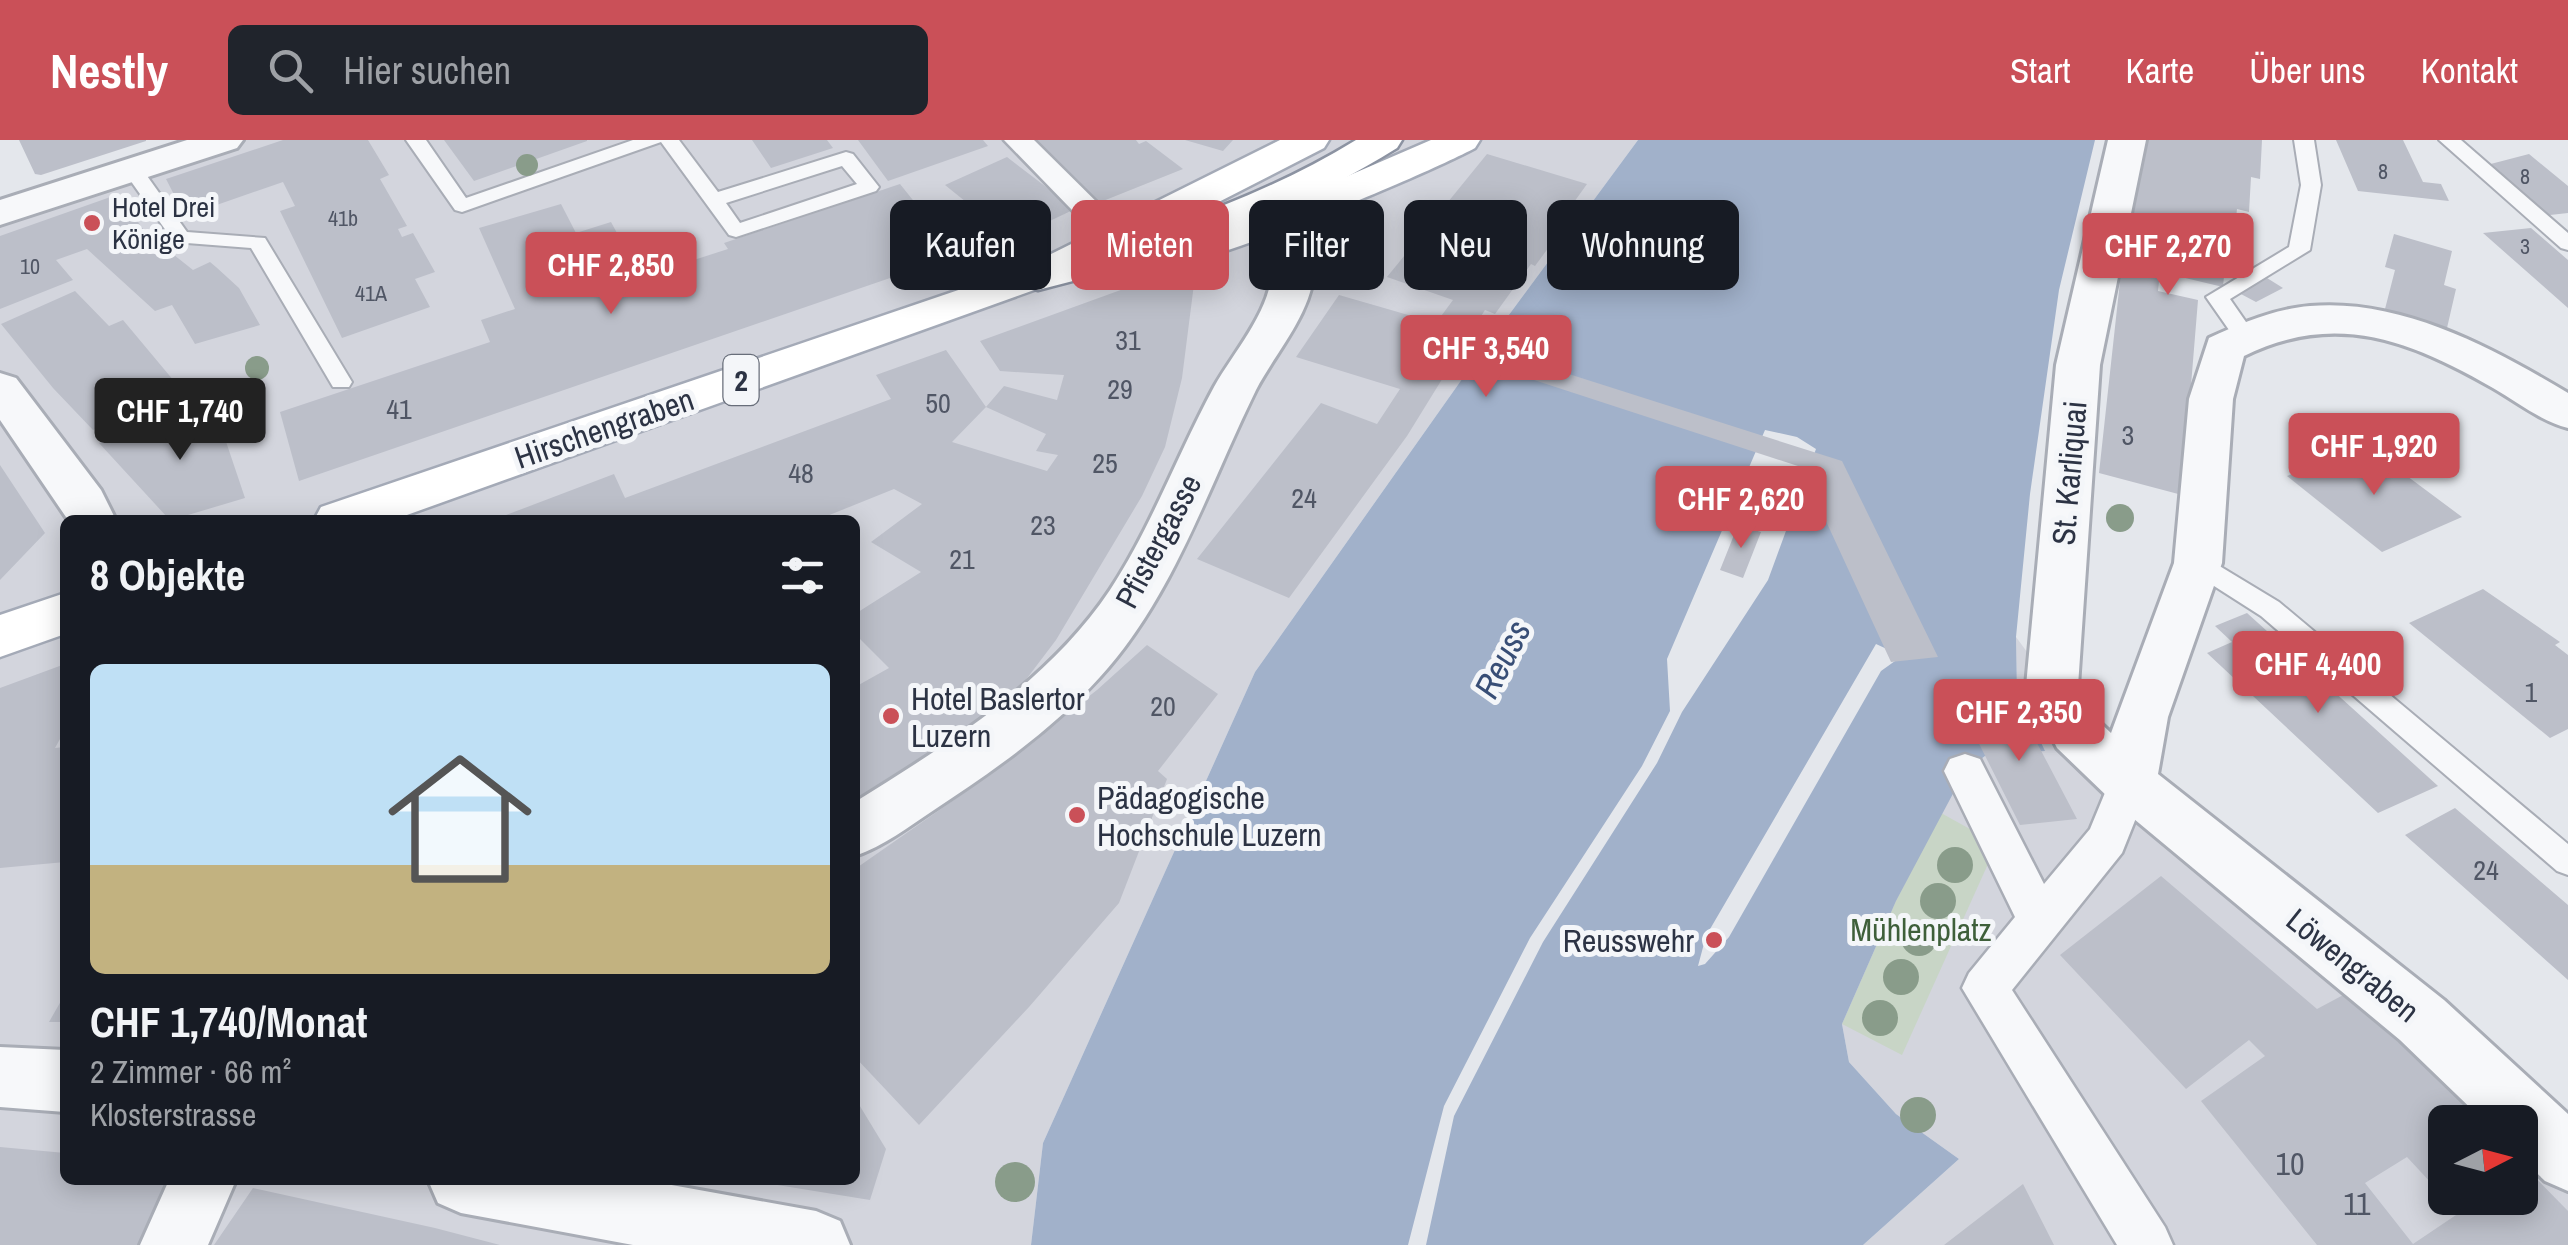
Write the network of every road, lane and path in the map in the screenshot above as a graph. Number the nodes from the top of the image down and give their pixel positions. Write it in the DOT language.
graph roads {
  1 [pos="224,140"];
  2 [pos="416,140"];
  3 [pos="652,140"];
  4 [pos="668,140"];
  5 [pos="1018,140"];
  6 [pos="1310,140"];
  7 [pos="1383,140"];
  8 [pos="1461,140"];
  9 [pos="2126,140"];
  10 [pos="2304,140"];
  11 [pos="2449,140"];
  12 [pos="133,170"];
  13 [pos="714,200"];
  14 [pos="1078,200"];
  15 [pos="1193,200"];
  16 [pos="1283,200"];
  17 [pos="1311,200"];
  18 [pos="0,213"];
  19 [pos="1249,219"];
  20 [pos="2568,244"];
  21 [pos="1051,276"];
  22 [pos="1001,290"];
  23 [pos="1289,290"];
  24 [pos="2244,336"];
  25 [pos="341,382"];
  26 [pos="0,388"];
  27 [pos="2568,414"];
  28 [pos="90,515"];
  29 [pos="353,515"];
  30 [pos="2198,563"];
  31 [pos="60,616"];
  32 [pos="0,636"];
  33 [pos="1965,771"];
  34 [pos="2129,783"];
  35 [pos="860,829"];
  36 [pos="2568,862"];
  37 [pos="2040,921"];
  38 [pos="0,1077"];
  39 [pos="60,1082"];
  40 [pos="2568,1158"];
  41 [pos="201,1185"];
  42 [pos="488,1185"];
  43 [pos="174,1245"];
  44 [pos="816,1245"];
  45 [pos="2147,1245"];
  1 -- 12 [label="street"];
  2 -- 3 [label="lane"];
  4 -- 13 [label="lane"];
  5 -- 14 [label="street"];
  6 -- 15 [label="main road, 2"];
  7 -- 16 [label="main road"];
  8 -- 17 [label="main road, 2"];
  9 -- 34 [label="street, St. Karliquai"];
  10 -- 24 [label="lane"];
  11 -- 20 [label="lane"];
  12 -- 18 [label="street"];
  12 -- 25 [label="lane"];
  13 -- 13 [label="lane"];
  19 -- 21 [label="main road, 2"];
  22 -- 29 [label="main road, Hirschengraben / 2"];
  23 -- 35 [label="street, Pfistergasse"];
  24 -- 27 [label="street"];
  24 -- 30 [label="street"];
  26 -- 28 [label="street"];
  30 -- 34 [label="street"];
  30 -- 36 [label="lane"];
  31 -- 32 [label="main road"];
  33 -- 37 [label="street"];
  34 -- 37 [label="street"];
  34 -- 40 [label="street, Löwengraben"];
  37 -- 45 [label="street"];
  38 -- 39 [label="street"];
  41 -- 43 [label="street"];
  42 -- 44 [label="street"];
}
